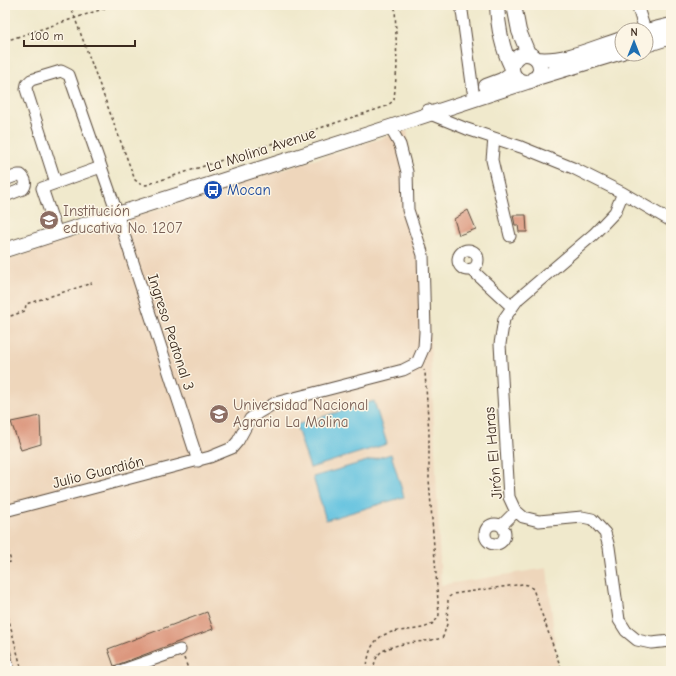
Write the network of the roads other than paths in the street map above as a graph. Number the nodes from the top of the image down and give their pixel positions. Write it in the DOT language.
graph roads {
  1 [pos="497,5"];
  2 [pos="514,5"];
  3 [pos="637,5"];
  4 [pos="462,11"];
  5 [pos="643,22"];
  6 [pos="671,24"];
  7 [pos="654,28"];
  8 [pos="671,37"];
  9 [pos="614,42"];
  10 [pos="654,42"];
  11 [pos="614,55"];
  12 [pos="533,56"];
  13 [pos="512,70"];
  14 [pos="530,81"];
  15 [pos="473,91"];
  16 [pos="457,105"];
  17 [pos="430,111"];
  18 [pos="390,127"];
  19 [pos="467,129"];
  20 [pos="494,138"];
  21 [pos="101,167"];
  22 [pos="5,180"];
  23 [pos="56,183"];
  24 [pos="624,193"];
  25 [pos="5,196"];
  26 [pos="116,210"];
  27 [pos="671,221"];
  28 [pos="56,230"];
  29 [pos="510,236"];
  30 [pos="5,242"];
  31 [pos="5,250"];
  32 [pos="471,269"];
  33 [pos="512,307"];
  34 [pos="198,461"];
  35 [pos="5,511"];
  36 [pos="516,511"];
  37 [pos="501,526"];
  38 [pos="671,641"];
  39 [pos="180,650"];
  40 [pos="5,654"];
  41 [pos="9,671"];
  42 [pos="120,671"];
  1 -- 13 [label="main road"];
  2 -- 12 [label="main road"];
  3 -- 5 [label="street"];
  4 -- 15 [label="street"];
  6 -- 7 [label="main road"];
  8 -- 10 [label="main road"];
  9 -- 12 [label="main road"];
  11 -- 14 [label="main road, La Molina Avenue"];
  12 -- 13 [label="main road"];
  12 -- 14 [label="main road"];
  13 -- 14 [label="main road"];
  13 -- 15 [label="main road, La Molina Avenue"];
  14 -- 16 [label="main road, La Molina Avenue"];
  15 -- 17 [label="main road, La Molina Avenue"];
  16 -- 17 [label="main road, La Molina Avenue"];
  16 -- 19 [label="street"];
  17 -- 18 [label="main road, La Molina Avenue"];
  17 -- 19 [label="street"];
  17 -- 26 [label="main road, La Molina Avenue"];
  18 -- 26 [label="main road, La Molina Avenue"];
  18 -- 34 [label="street, Julio Guardión"];
  19 -- 20 [label="street"];
  20 -- 24 [label="street"];
  20 -- 29 [label="street"];
  21 -- 23 [label="street"];
  21 -- 23 [label="street, Ingreso Peatonal 3"];
  21 -- 26 [label="street, Ingreso Peatonal 3"];
  22 -- 25 [label="street"];
  23 -- 28 [label="street"];
  24 -- 27 [label="street"];
  24 -- 33 [label="street, Jirón El Haras"];
  26 -- 28 [label="main road, La Molina Avenue"];
  26 -- 34 [label="street, Ingreso Peatonal 3"];
  28 -- 30 [label="main road, La Molina Avenue"];
  28 -- 31 [label="main road, La Molina Avenue"];
  32 -- 33 [label="street"];
  33 -- 36 [label="street, Jirón El Haras"];
  34 -- 35 [label="street, Julio Guardión"];
  36 -- 37 [label="street"];
  36 -- 38 [label="street, Jirón El Haras"];
  39 -- 42 [label="street"];
  40 -- 41 [label="street"];
}
